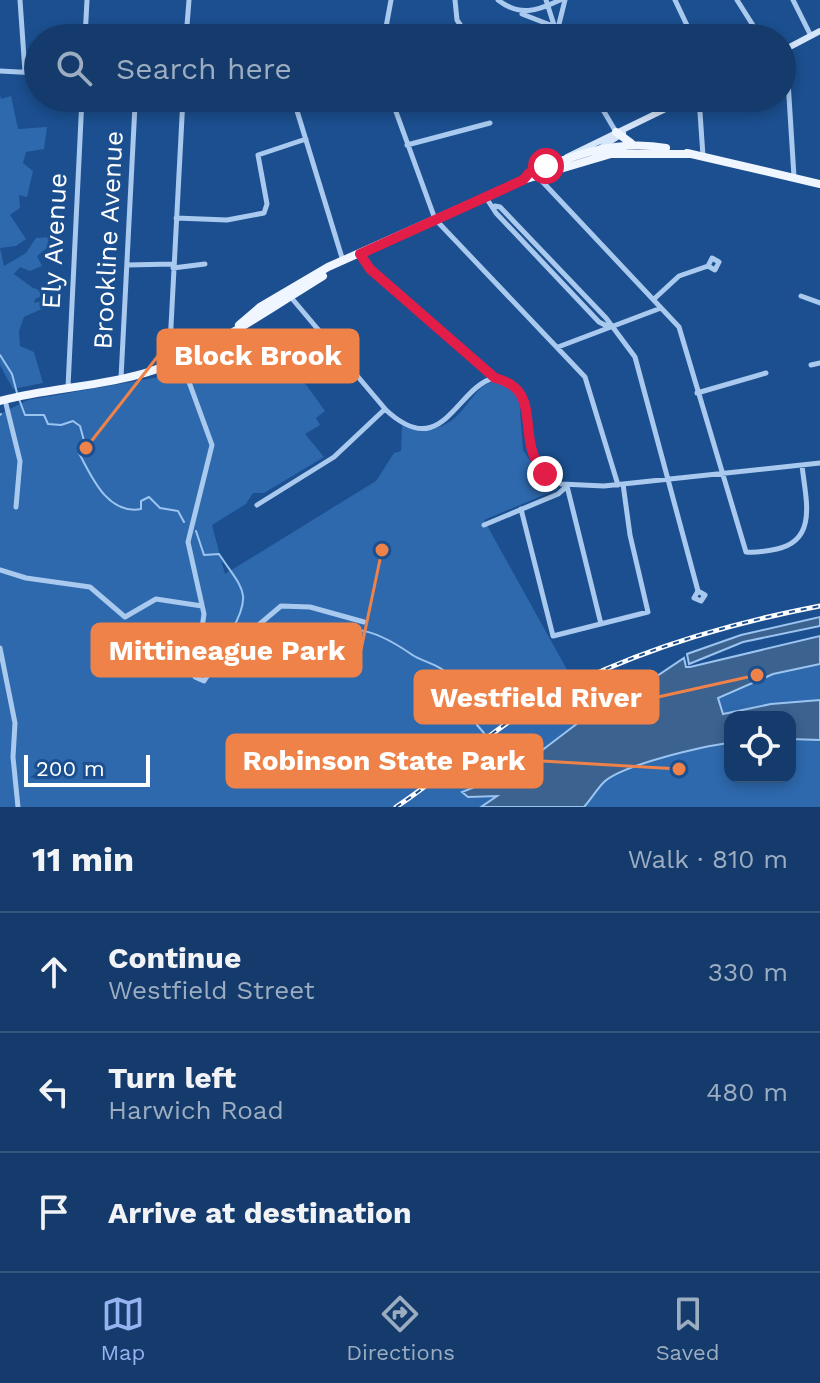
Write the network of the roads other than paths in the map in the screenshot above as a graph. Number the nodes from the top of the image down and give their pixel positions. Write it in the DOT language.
graph roads {
  1 [pos="20,0"];
  2 [pos="87,0"];
  3 [pos="189,0"];
  4 [pos="391,0"];
  5 [pos="455,0"];
  6 [pos="498,0"];
  7 [pos="563,0"];
  8 [pos="675,0"];
  9 [pos="737,0"];
  10 [pos="793,0"];
  11 [pos="547,3"];
  12 [pos="517,12"];
  13 [pos="86,24"];
  14 [pos="187,24"];
  15 [pos="387,24"];
  16 [pos="460,24"];
  17 [pos="548,24"];
  18 [pos="555,24"];
  19 [pos="557,24"];
  20 [pos="686,24"];
  21 [pos="752,24"];
  22 [pos="820,31"];
  23 [pos="811,36"];
  24 [pos="796,44"];
  25 [pos="24,58"];
  26 [pos="0,71"];
  27 [pos="24,72"];
  28 [pos="81,112"];
  29 [pos="135,112"];
  30 [pos="182,112"];
  31 [pos="297,112"];
  32 [pos="396,112"];
  33 [pos="601,112"];
  34 [pos="603,112"];
  35 [pos="660,112"];
  36 [pos="700,112"];
  37 [pos="790,112"];
  38 [pos="605,115"];
  39 [pos="490,123"];
  40 [pos="618,134"];
  41 [pos="306,139"];
  42 [pos="407,145"];
  43 [pos="640,145"];
  44 [pos="599,149"];
  45 [pos="691,154"];
  46 [pos="703,157"];
  47 [pos="565,159"];
  48 [pos="538,177"];
  49 [pos="794,177"];
  50 [pos="523,180"];
  51 [pos="820,184"];
  52 [pos="485,196"];
  53 [pos="495,206"];
  54 [pos="176,218"];
  55 [pos="435,219"];
  56 [pos="534,242"];
  57 [pos="529,247"];
  58 [pos="360,254"];
  59 [pos="343,262"];
  60 [pos="205,264"];
  61 [pos="127,265"];
  62 [pos="173,266"];
  63 [pos="708,266"];
  64 [pos="570,280"];
  65 [pos="565,286"];
  66 [pos="288,294"];
  67 [pos="801,296"];
  68 [pos="654,299"];
  69 [pos="820,303"];
  70 [pos="662,308"];
  71 [pos="610,328"];
  72 [pos="558,347"];
  73 [pos="180,359"];
  74 [pos="820,363"];
  75 [pos="169,364"];
  76 [pos="811,365"];
  77 [pos="766,373"];
  78 [pos="121,378"];
  79 [pos="495,378"];
  80 [pos="68,387"];
  81 [pos="697,393"];
  82 [pos="3,400"];
  83 [pos="385,409"];
  84 [pos="820,463"];
  85 [pos="802,465"];
  86 [pos="721,474"];
  87 [pos="668,479"];
  88 [pos="620,484"];
  89 [pos="567,486"];
  90 [pos="257,505"];
  91 [pos="16,507"];
  92 [pos="521,509"];
  93 [pos="484,525"];
  94 [pos="0,570"];
  95 [pos="698,591"];
  96 [pos="202,606"];
  97 [pos="364,622"];
  98 [pos="601,624"];
  99 [pos="0,648"];
  100 [pos="18,807"];
  1 -- 25 [label="street"];
  2 -- 13 [label="street"];
  3 -- 14 [label="street"];
  4 -- 15 [label="street"];
  5 -- 16 [label="street"];
  6 -- 12 [label="street"];
  7 -- 11 [label="street"];
  7 -- 19 [label="street"];
  8 -- 20 [label="street"];
  9 -- 21 [label="street"];
  10 -- 23 [label="street"];
  11 -- 12 [label="street"];
  11 -- 18 [label="street"];
  12 -- 17 [label="street"];
  22 -- 23 [label="main road"];
  23 -- 24 [label="main road"];
  26 -- 27 [label="street"];
  28 -- 80 [label="street, Ely Avenue"];
  29 -- 61 [label="street, Brookline Avenue"];
  30 -- 54 [label="street"];
  31 -- 41 [label="street"];
  32 -- 42 [label="street"];
  33 -- 38 [label="street"];
  34 -- 38 [label="street"];
  35 -- 40 [label="main road"];
  36 -- 46 [label="street"];
  37 -- 49 [label="street"];
  38 -- 40 [label="street"];
  39 -- 42 [label="street"];
  40 -- 43 [label="main road"];
  40 -- 44 [label="main road"];
  40 -- 47 [label="main road"];
  41 -- 54 [label="street"];
  41 -- 59 [label="street"];
  42 -- 55 [label="street"];
  43 -- 44 [label="main road"];
  43 -- 45 [label="main road"];
  44 -- 47 [label="main road"];
  45 -- 46 [label="main road"];
  45 -- 48 [label="main road"];
  46 -- 49 [label="main road"];
  47 -- 50 [label="main road"];
  48 -- 50 [label="main road"];
  48 -- 68 [label="street"];
  49 -- 51 [label="main road"];
  50 -- 52 [label="main road"];
  52 -- 53 [label="street"];
  52 -- 55 [label="main road"];
  53 -- 56 [label="street"];
  53 -- 57 [label="street"];
  54 -- 62 [label="street"];
  55 -- 58 [label="main road"];
  55 -- 72 [label="street"];
  56 -- 57 [label="street"];
  56 -- 64 [label="street"];
  57 -- 65 [label="street"];
  58 -- 59 [label="main road"];
  58 -- 79 [label="street"];
  59 -- 66 [label="main road"];
  60 -- 62 [label="street"];
  61 -- 62 [label="street"];
  61 -- 78 [label="street, Brookline Avenue"];
  62 -- 75 [label="street"];
  63 -- 68 [label="street"];
  64 -- 65 [label="street"];
  64 -- 71 [label="street"];
  65 -- 71 [label="street"];
  66 -- 73 [label="main road"];
  66 -- 83 [label="street"];
  67 -- 69 [label="street"];
  68 -- 70 [label="street"];
  70 -- 71 [label="street"];
  70 -- 81 [label="street"];
  71 -- 72 [label="street"];
  71 -- 87 [label="street"];
  72 -- 88 [label="street"];
  73 -- 75 [label="main road"];
  73 -- 96 [label="street"];
  74 -- 76 [label="street"];
  75 -- 78 [label="main road"];
  77 -- 81 [label="street"];
  78 -- 80 [label="main road"];
  79 -- 83 [label="street"];
  79 -- 89 [label="street"];
  80 -- 82 [label="main road"];
  81 -- 86 [label="street"];
  82 -- 91 [label="street"];
  83 -- 90 [label="street"];
  84 -- 85 [label="street"];
  85 -- 86 [label="street"];
  85 -- 86 [label="street"];
  86 -- 87 [label="street"];
  87 -- 88 [label="street"];
  87 -- 95 [label="street"];
  88 -- 89 [label="street"];
  88 -- 98 [label="street"];
  89 -- 92 [label="street"];
  89 -- 98 [label="street"];
  92 -- 93 [label="street"];
  92 -- 98 [label="street"];
  94 -- 96 [label="street"];
  96 -- 97 [label="street"];
  99 -- 100 [label="street"];
}
